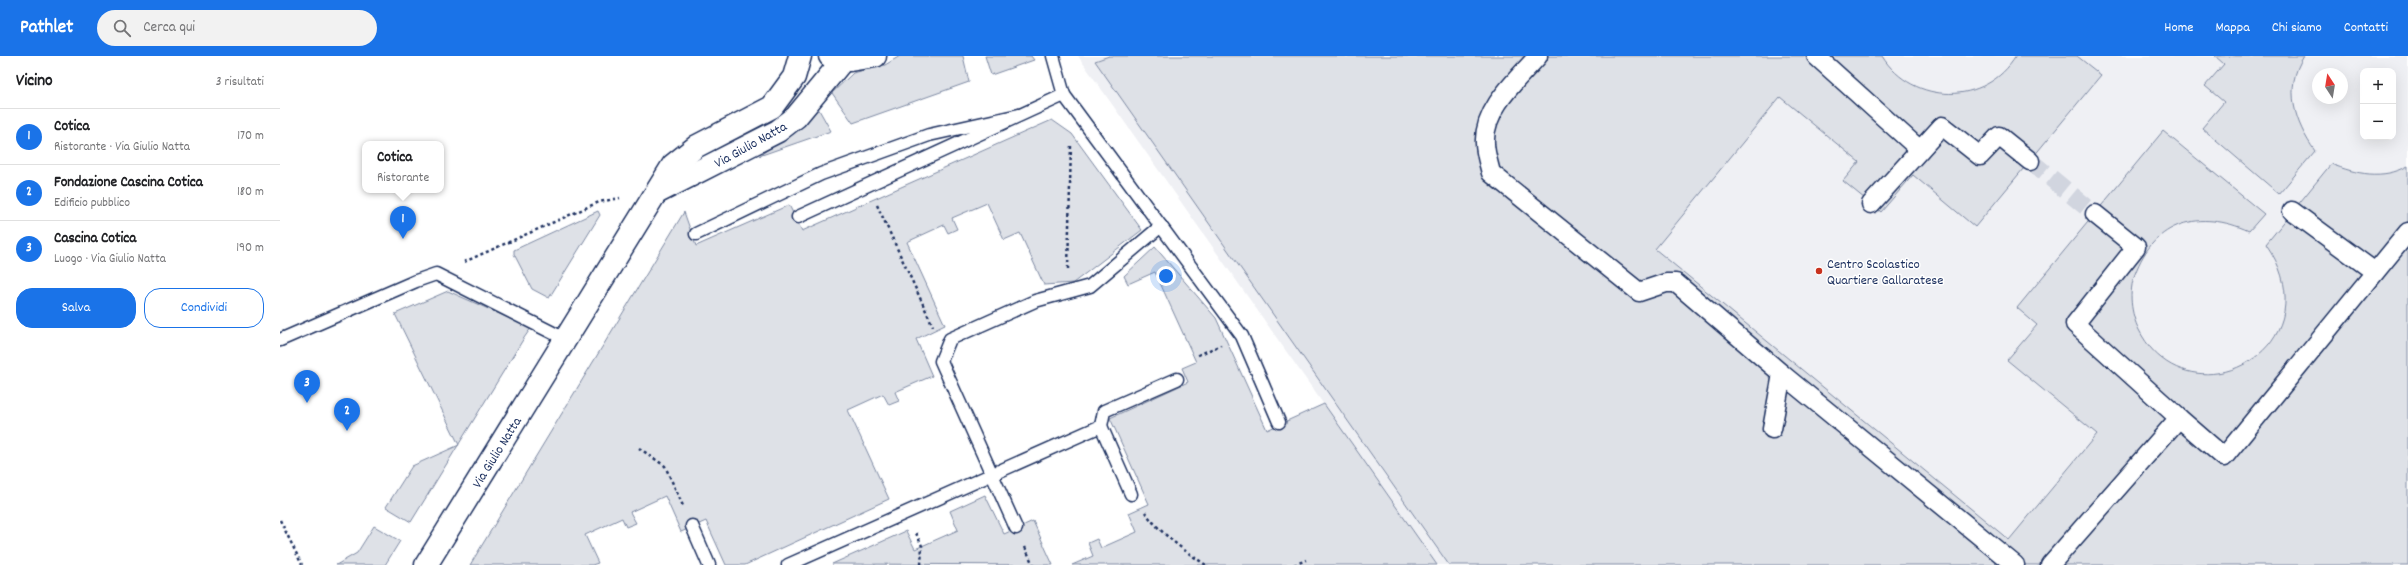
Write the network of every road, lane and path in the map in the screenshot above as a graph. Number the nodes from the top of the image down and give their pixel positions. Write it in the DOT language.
graph roads {
  1 [pos="800,56"];
  2 [pos="875,56"];
  3 [pos="1053,56"];
  4 [pos="1538,56"];
  5 [pos="1816,56"];
  6 [pos="836,58"];
  7 [pos="1064,95"];
  8 [pos="1019,115"];
  9 [pos="1082,118"];
  10 [pos="1920,150"];
  11 [pos="2030,161"];
  12 [pos="868,185"];
  13 [pos="658,192"];
  14 [pos="1871,204"];
  15 [pos="2292,211"];
  16 [pos="2095,214"];
  17 [pos="798,217"];
  18 [pos="1162,226"];
  19 [pos="2408,232"];
  20 [pos="696,234"];
  21 [pos="2375,272"];
  22 [pos="436,274"];
  23 [pos="1068,293"];
  24 [pos="950,339"];
  25 [pos="280,340"];
  26 [pos="567,340"];
  27 [pos="1782,374"];
  28 [pos="1177,379"];
  29 [pos="2179,418"];
  30 [pos="1279,422"];
  31 [pos="1101,426"];
  32 [pos="1772,429"];
  33 [pos="639,448"];
  34 [pos="992,474"];
  35 [pos="1132,494"];
  36 [pos="907,512"];
  37 [pos="280,520"];
  38 [pos="692,526"];
  39 [pos="1016,528"];
  40 [pos="1306,560"];
  41 [pos="302,565"];
  42 [pos="425,565"];
  43 [pos="709,565"];
  44 [pos="788,565"];
  45 [pos="921,565"];
  46 [pos="1206,565"];
  47 [pos="1294,565"];
  48 [pos="2015,565"];
  49 [pos="2050,565"];
  1 -- 13 [label="street, Via Giulio Natta"];
  2 -- 6 [label="street, Via Giulio Natta"];
  3 -- 7 [label="lane"];
  4 -- 27 [label="street"];
  5 -- 10 [label="street"];
  6 -- 13 [label="street, Via Giulio Natta"];
  7 -- 8 [label="lane"];
  7 -- 9 [label="lane"];
  8 -- 12 [label="lane"];
  8 -- 20 [label="lane"];
  9 -- 18 [label="lane"];
  9 -- 23 [label="path"];
  10 -- 11 [label="street"];
  10 -- 14 [label="street"];
  12 -- 17 [label="lane"];
  12 -- 24 [label="path"];
  13 -- 22 [label="path"];
  13 -- 26 [label="street, Via Giulio Natta"];
  15 -- 21 [label="street"];
  16 -- 29 [label="street"];
  18 -- 23 [label="lane"];
  18 -- 30 [label="lane"];
  19 -- 21 [label="street"];
  21 -- 29 [label="street"];
  22 -- 25 [label="lane"];
  22 -- 26 [label="lane"];
  23 -- 24 [label="lane"];
  24 -- 34 [label="lane"];
  26 -- 42 [label="street, Via Giulio Natta"];
  27 -- 32 [label="street"];
  27 -- 48 [label="street"];
  28 -- 31 [label="lane"];
  29 -- 49 [label="street"];
  31 -- 34 [label="lane"];
  31 -- 35 [label="lane"];
  33 -- 38 [label="path"];
  34 -- 36 [label="lane"];
  34 -- 39 [label="lane"];
  35 -- 46 [label="path"];
  36 -- 44 [label="lane"];
  36 -- 45 [label="path"];
  37 -- 41 [label="path"];
  38 -- 43 [label="lane"];
  40 -- 47 [label="path"];
}
